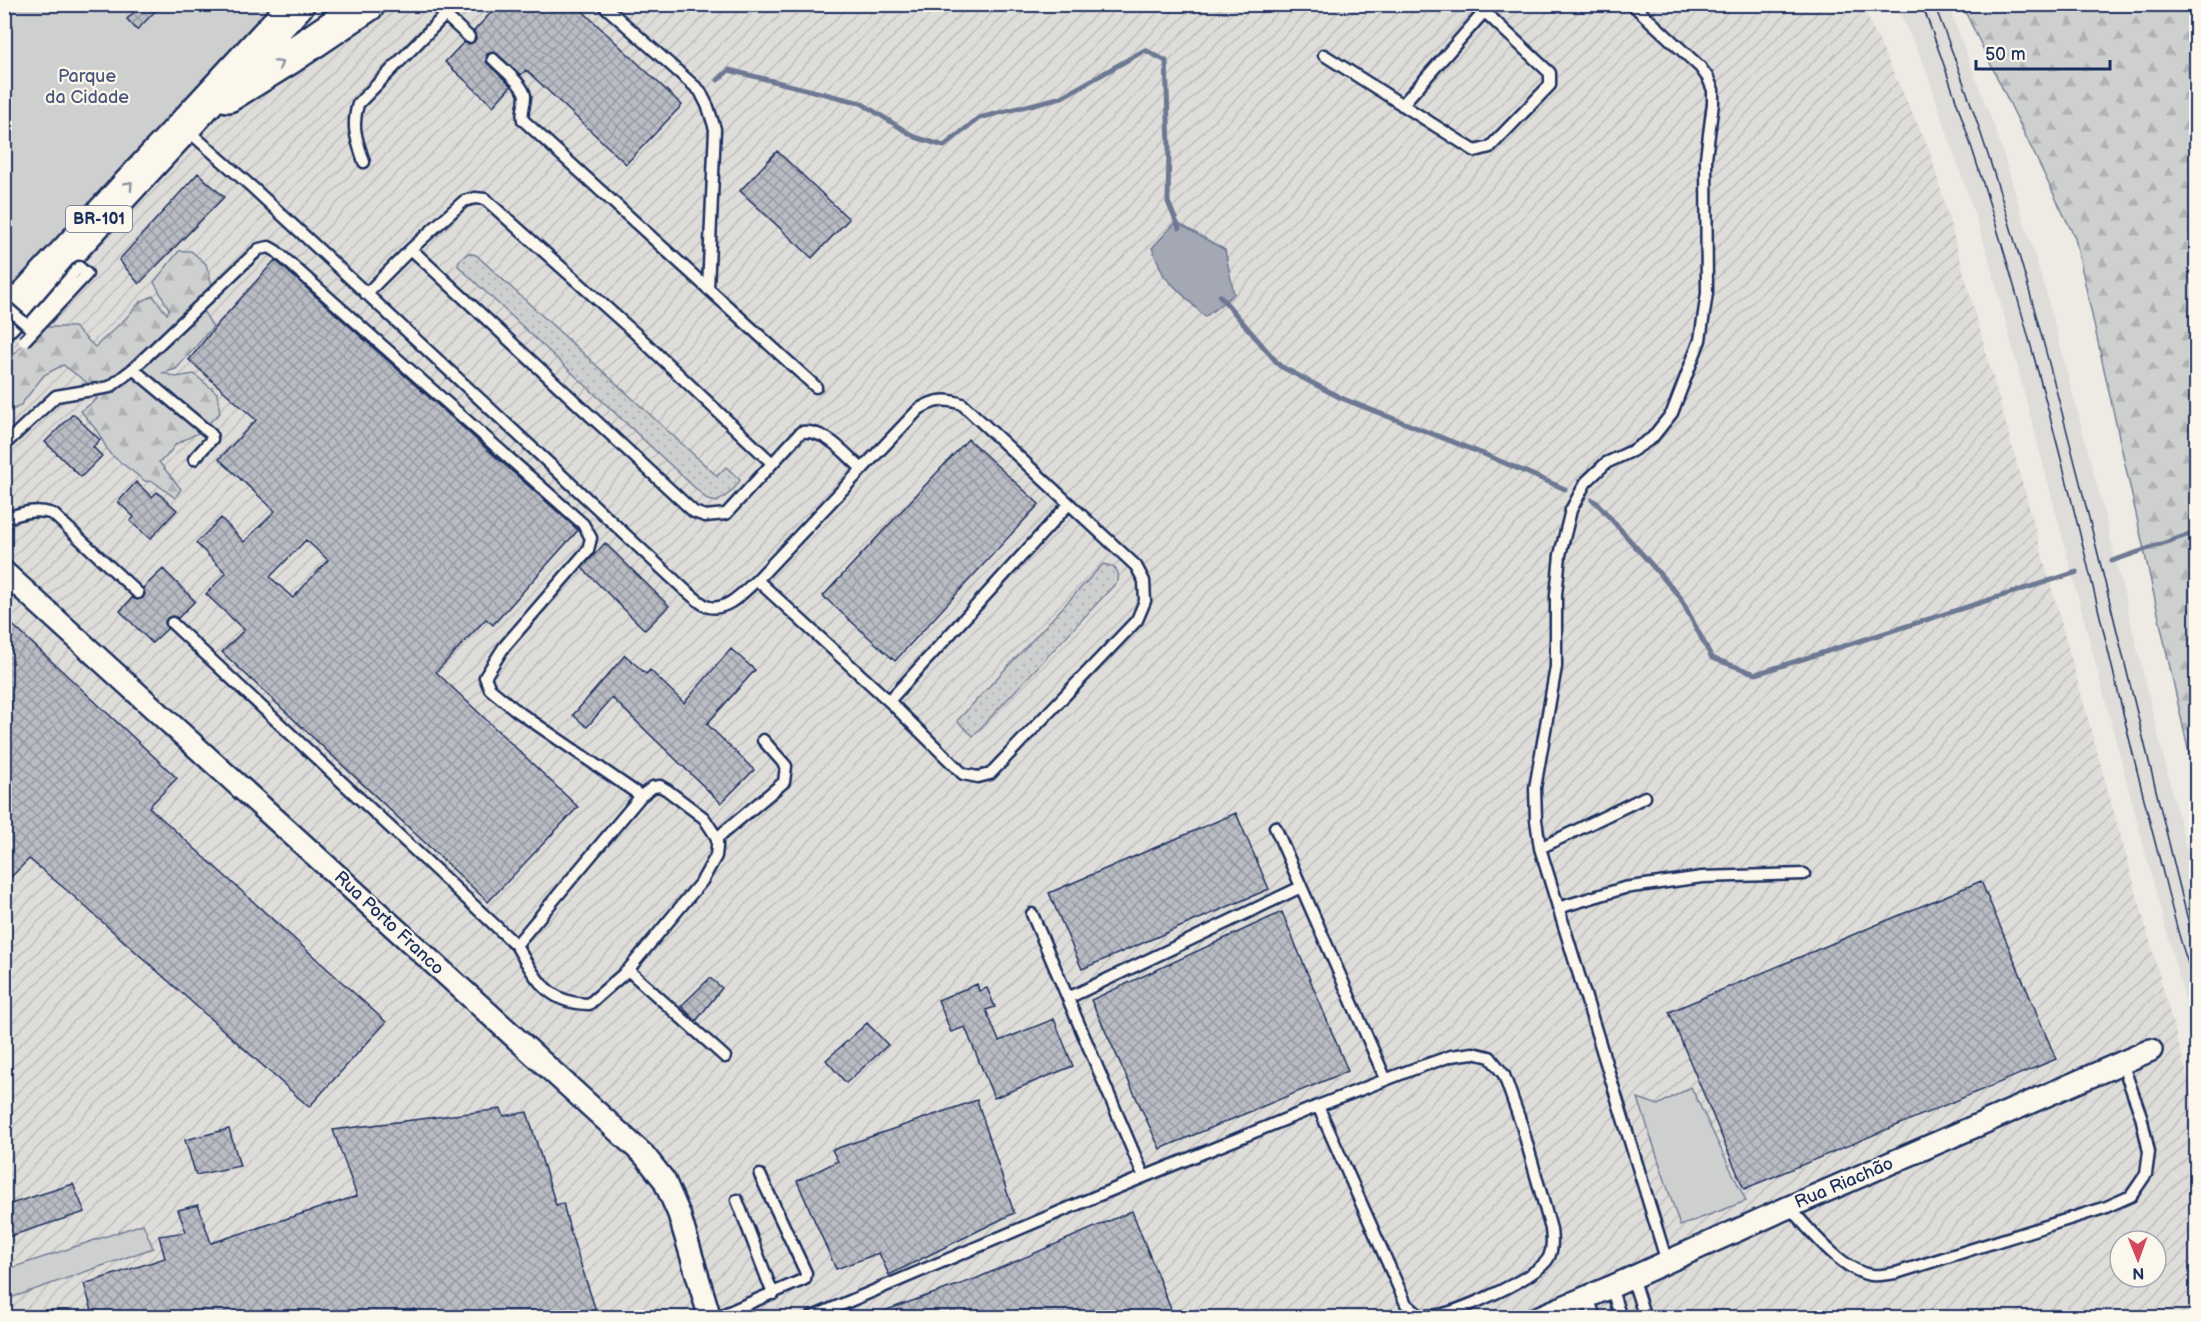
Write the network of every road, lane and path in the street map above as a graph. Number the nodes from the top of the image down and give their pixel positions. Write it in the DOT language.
graph roads {
  1 [pos="297,4"];
  2 [pos="368,4"];
  3 [pos="433,4"];
  4 [pos="455,4"];
  5 [pos="602,4"];
  6 [pos="1632,4"];
  7 [pos="1488,8"];
  8 [pos="445,15"];
  9 [pos="469,37"];
  10 [pos="1324,55"];
  11 [pos="493,59"];
  12 [pos="1401,105"];
  13 [pos="188,121"];
  14 [pos="364,162"];
  15 [pos="411,249"];
  16 [pos="708,289"];
  17 [pos="366,294"];
  18 [pos="4,305"];
  19 [pos="9,327"];
  20 [pos="133,369"];
  21 [pos="816,387"];
  22 [pos="4,445"];
  23 [pos="194,459"];
  24 [pos="772,463"];
  25 [pos="862,469"];
  26 [pos="1069,504"];
  27 [pos="4,519"];
  28 [pos="4,572"];
  29 [pos="758,580"];
  30 [pos="138,593"];
  31 [pos="172,623"];
  32 [pos="889,701"];
  33 [pos="763,740"];
  34 [pos="641,796"];
  35 [pos="1645,797"];
  36 [pos="1275,827"];
  37 [pos="717,838"];
  38 [pos="1540,848"];
  39 [pos="1804,874"];
  40 [pos="1301,887"];
  41 [pos="1558,908"];
  42 [pos="1032,914"];
  43 [pos="516,945"];
  44 [pos="628,970"];
  45 [pos="1068,998"];
  46 [pos="2151,1050"];
  47 [pos="725,1057"];
  48 [pos="2122,1063"];
  49 [pos="1386,1080"];
  50 [pos="1318,1106"];
  51 [pos="760,1175"];
  52 [pos="1144,1177"];
  53 [pos="737,1200"];
  54 [pos="1789,1207"];
  55 [pos="1667,1262"];
  56 [pos="1632,1278"];
  57 [pos="1611,1287"];
  58 [pos="773,1294"];
  59 [pos="1588,1296"];
  60 [pos="710,1317"];
  61 [pos="715,1317"];
  62 [pos="810,1317"];
  63 [pos="1538,1317"];
  64 [pos="1595,1317"];
  65 [pos="1621,1317"];
  66 [pos="1645,1317"];
  1 -- 13 [label="highway, BR-101"];
  13 -- 2 [label="highway, one-way"];
  3 -- 8 [label="lane"];
  4 -- 8 [label="lane"];
  5 -- 16 [label="lane"];
  6 -- 38 [label="lane"];
  7 -- 12 [label="lane"];
  7 -- 12 [label="lane"];
  8 -- 9 [label="lane"];
  8 -- 14 [label="lane"];
  10 -- 12 [label="lane"];
  11 -- 16 [label="lane"];
  13 -- 17 [label="lane"];
  19 -- 13 [label="highway, BR-101, one-way"];
  15 -- 17 [label="lane"];
  15 -- 24 [label="lane"];
  15 -- 24 [label="lane"];
  16 -- 21 [label="lane"];
  17 -- 29 [label="lane"];
  18 -- 19 [label="lane, bridge"];
  20 -- 22 [label="lane"];
  20 -- 23 [label="lane"];
  20 -- 34 [label="lane"];
  24 -- 25 [label="lane"];
  25 -- 26 [label="lane"];
  25 -- 29 [label="lane"];
  26 -- 32 [label="lane"];
  26 -- 32 [label="lane"];
  27 -- 30 [label="lane"];
  28 -- 60 [label="street, Rua Porto Franco"];
  29 -- 32 [label="lane"];
  31 -- 43 [label="lane"];
  33 -- 37 [label="lane"];
  34 -- 37 [label="lane"];
  34 -- 43 [label="lane"];
  35 -- 38 [label="lane"];
  36 -- 40 [label="lane"];
  37 -- 44 [label="lane"];
  38 -- 41 [label="lane"];
  39 -- 41 [label="lane"];
  40 -- 45 [label="lane"];
  40 -- 49 [label="lane"];
  41 -- 55 [label="lane"];
  42 -- 45 [label="lane"];
  43 -- 44 [label="lane"];
  44 -- 47 [label="lane"];
  45 -- 52 [label="lane"];
  46 -- 48 [label="street, Rua Riachão"];
  48 -- 54 [label="street, Rua Riachão"];
  48 -- 54 [label="lane"];
  49 -- 50 [label="lane"];
  49 -- 50 [label="lane"];
  50 -- 52 [label="lane"];
  51 -- 58 [label="lane"];
  52 -- 62 [label="lane"];
  53 -- 58 [label="lane"];
  54 -- 55 [label="street, Rua Riachão"];
  55 -- 56 [label="street, Rua Riachão"];
  56 -- 57 [label="street, Rua Riachão"];
  56 -- 66 [label="lane"];
  57 -- 59 [label="street, Rua Riachão"];
  57 -- 65 [label="lane"];
  58 -- 61 [label="lane"];
  59 -- 63 [label="street, Rua Riachão"];
  59 -- 64 [label="lane"];
}
